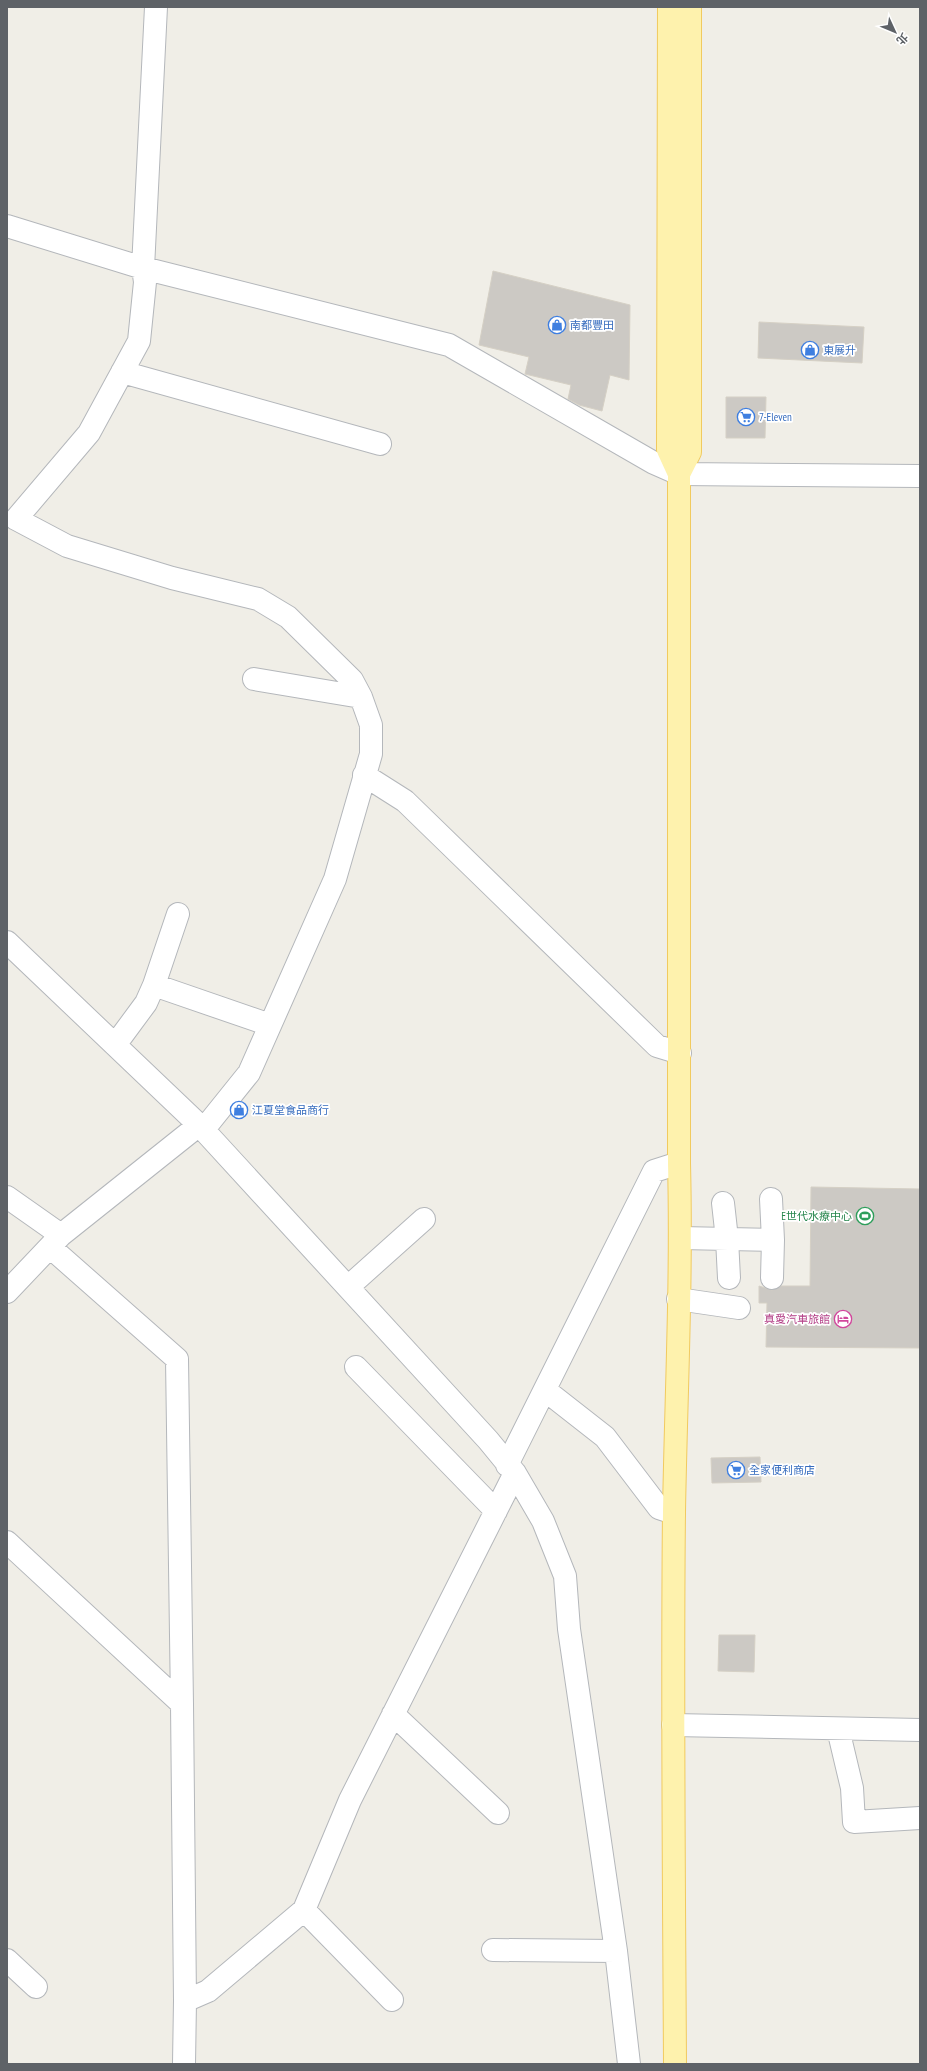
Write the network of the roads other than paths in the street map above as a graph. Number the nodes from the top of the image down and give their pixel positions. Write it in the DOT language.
graph roads {
  1 [pos="156,7"];
  2 [pos="669,7"];
  3 [pos="690,7"];
  4 [pos="7,226"];
  5 [pos="142,268"];
  6 [pos="122,372"];
  7 [pos="380,444"];
  8 [pos="679,474"];
  9 [pos="920,476"];
  10 [pos="12,526"];
  11 [pos="254,679"];
  12 [pos="361,697"];
  13 [pos="364,774"];
  14 [pos="178,914"];
  15 [pos="7,942"];
  16 [pos="154,985"];
  17 [pos="270,1025"];
  18 [pos="115,1045"];
  19 [pos="680,1053"];
  20 [pos="201,1127"];
  21 [pos="679,1163"];
  22 [pos="7,1197"];
  23 [pos="771,1199"];
  24 [pos="723,1203"];
  25 [pos="424,1218"];
  26 [pos="681,1238"];
  27 [pos="727,1239"];
  28 [pos="773,1240"];
  29 [pos="55,1241"];
  30 [pos="729,1278"];
  31 [pos="772,1278"];
  32 [pos="348,1287"];
  33 [pos="9,1289"];
  34 [pos="678,1299"];
  35 [pos="739,1308"];
  36 [pos="356,1367"];
  37 [pos="545,1390"];
  38 [pos="511,1469"];
  39 [pos="496,1511"];
  40 [pos="674,1513"];
  41 [pos="7,1542"];
  42 [pos="182,1704"];
  43 [pos="393,1714"];
  44 [pos="673,1726"];
  45 [pos="838,1729"];
  46 [pos="920,1730"];
  47 [pos="498,1813"];
  48 [pos="920,1818"];
  49 [pos="304,1910"];
  50 [pos="493,1950"];
  51 [pos="616,1951"];
  52 [pos="7,1960"];
  53 [pos="36,1987"];
  54 [pos="392,2000"];
  55 [pos="185,2001"];
  56 [pos="184,2064"];
  57 [pos="629,2064"];
  58 [pos="675,2064"];
  1 -- 5 [label="street"];
  2 -- 8 [label="main road"];
  3 -- 8 [label="main road"];
  4 -- 5 [label="street"];
  5 -- 6 [label="street"];
  5 -- 8 [label="street"];
  6 -- 7 [label="street"];
  6 -- 10 [label="street"];
  8 -- 9 [label="street"];
  8 -- 19 [label="main road"];
  10 -- 12 [label="street"];
  11 -- 12 [label="street"];
  12 -- 13 [label="street"];
  13 -- 17 [label="street"];
  13 -- 19 [label="street"];
  14 -- 16 [label="street"];
  15 -- 18 [label="street"];
  16 -- 17 [label="street"];
  16 -- 18 [label="street"];
  17 -- 20 [label="street"];
  18 -- 20 [label="street"];
  19 -- 21 [label="main road"];
  20 -- 29 [label="street"];
  20 -- 32 [label="street"];
  21 -- 26 [label="main road"];
  21 -- 37 [label="street"];
  22 -- 29 [label="street"];
  23 -- 28 [label="street"];
  24 -- 27 [label="street"];
  25 -- 32 [label="street"];
  26 -- 27 [label="street"];
  26 -- 34 [label="main road"];
  27 -- 28 [label="street"];
  27 -- 30 [label="street"];
  28 -- 31 [label="street"];
  29 -- 33 [label="street"];
  29 -- 42 [label="street"];
  32 -- 38 [label="street"];
  34 -- 35 [label="street"];
  34 -- 40 [label="main road"];
  36 -- 39 [label="street"];
  37 -- 38 [label="street"];
  37 -- 40 [label="street"];
  38 -- 39 [label="street"];
  38 -- 51 [label="street"];
  39 -- 43 [label="street"];
  40 -- 44 [label="main road"];
  41 -- 42 [label="street"];
  42 -- 55 [label="street"];
  43 -- 47 [label="street"];
  43 -- 49 [label="street"];
  44 -- 45 [label="street"];
  44 -- 58 [label="main road"];
  45 -- 46 [label="street"];
  45 -- 48 [label="street"];
  49 -- 54 [label="street"];
  49 -- 55 [label="street"];
  50 -- 51 [label="street"];
  51 -- 57 [label="street"];
  52 -- 53 [label="street"];
  55 -- 56 [label="street"];
}
